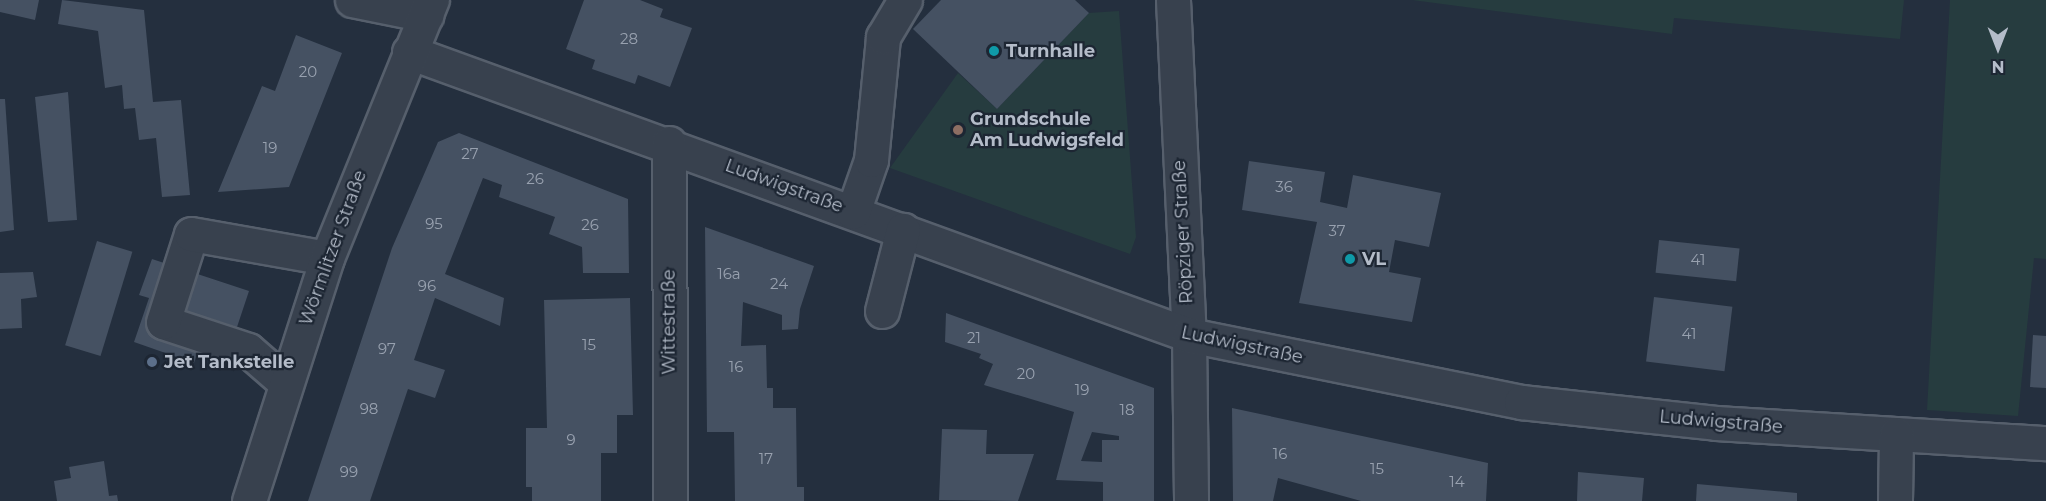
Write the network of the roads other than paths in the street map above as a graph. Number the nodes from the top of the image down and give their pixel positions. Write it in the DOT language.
graph roads {
  1 [pos="352,0"];
  2 [pos="905,0"];
  3 [pos="1173,0"];
  4 [pos="429,7"];
  5 [pos="410,52"];
  6 [pos="669,143"];
  7 [pos="853,212"];
  8 [pos="903,230"];
  9 [pos="327,258"];
  10 [pos="882,310"];
  11 [pos="1189,335"];
  12 [pos="286,383"];
  13 [pos="1896,434"];
  14 [pos="2046,442"];
  15 [pos="249,501"];
  16 [pos="670,501"];
  17 [pos="1191,501"];
  18 [pos="1895,501"];
  1 -- 4 [label="street"];
  2 -- 7 [label="street"];
  3 -- 11 [label="street, Röpziger Straße"];
  4 -- 5 [label="street, Wörmlitzer Straße"];
  5 -- 6 [label="street, Ludwigstraße"];
  5 -- 9 [label="street, Wörmlitzer Straße"];
  6 -- 7 [label="street, Ludwigstraße"];
  6 -- 16 [label="street, Wittestraße"];
  7 -- 8 [label="street, Ludwigstraße"];
  8 -- 10 [label="street"];
  8 -- 11 [label="street, Ludwigstraße"];
  9 -- 12 [label="street, Wörmlitzer Straße"];
  9 -- 12 [label="street"];
  11 -- 13 [label="street, Ludwigstraße"];
  11 -- 17 [label="street, Röpziger Straße"];
  12 -- 15 [label="street, Wörmlitzer Straße"];
  13 -- 14 [label="street, Ludwigstraße"];
  13 -- 18 [label="street"];
}
